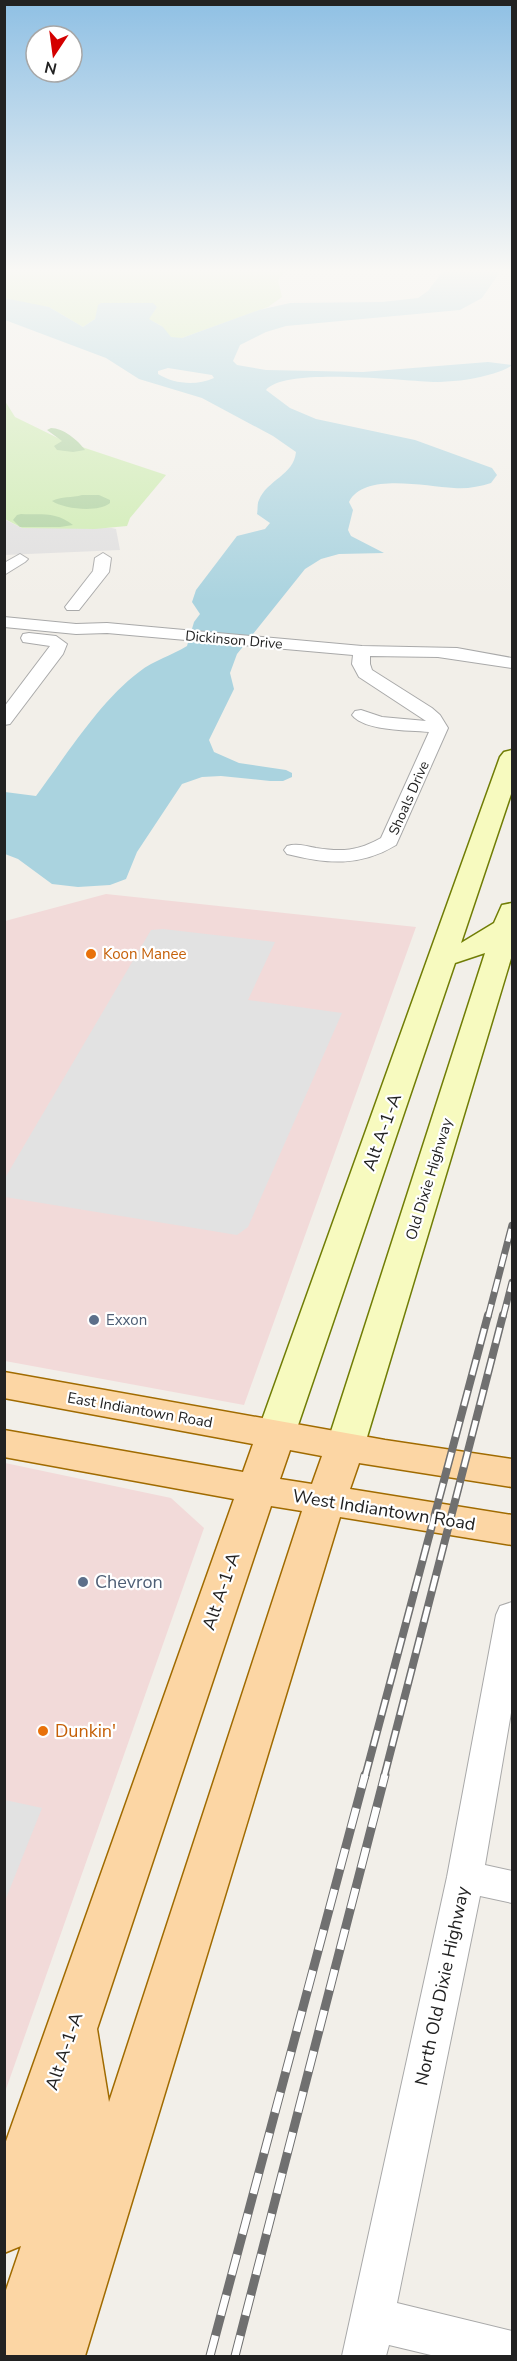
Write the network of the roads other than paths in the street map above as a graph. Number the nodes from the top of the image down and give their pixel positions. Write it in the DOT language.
graph roads {
  1 [pos="102,558"];
  2 [pos="20,559"];
  3 [pos="4,570"];
  4 [pos="73,607"];
  5 [pos="4,615"];
  6 [pos="4,622"];
  7 [pos="107,628"];
  8 [pos="4,636"];
  9 [pos="362,651"];
  10 [pos="513,664"];
  11 [pos="361,715"];
  12 [pos="4,720"];
  13 [pos="439,728"];
  14 [pos="513,757"];
  15 [pos="294,850"];
  16 [pos="510,919"];
  17 [pos="444,957"];
  18 [pos="4,1385"];
  19 [pos="276,1434"];
  20 [pos="4,1443"];
  21 [pos="345,1447"];
  22 [pos="513,1473"];
  23 [pos="256,1489"];
  24 [pos="327,1501"];
  25 [pos="513,1530"];
  26 [pos="513,1614"];
  27 [pos="465,1877"];
  28 [pos="513,1887"];
  29 [pos="72,2027"];
  30 [pos="4,2226"];
  31 [pos="368,2338"];
  32 [pos="513,2353"];
  33 [pos="13,2356"];
  34 [pos="56,2356"];
  1 -- 4 [label="street"];
  2 -- 3 [label="street"];
  5 -- 7 [label="street, Dickinson Drive"];
  6 -- 7 [label="street, Dickinson Drive"];
  7 -- 9 [label="street, Dickinson Drive"];
  8 -- 12 [label="street"];
  9 -- 10 [label="street, Dickinson Drive"];
  9 -- 13 [label="street"];
  11 -- 13 [label="street"];
  13 -- 15 [label="street, Shoals Drive"];
  14 -- 17 [label="main road"];
  16 -- 17 [label="main road"];
  16 -- 21 [label="main road, Old Dixie Highway"];
  17 -- 19 [label="main road, Alt A-1-A"];
  18 -- 19 [label="main road, East Indiantown Road"];
  19 -- 21 [label="main road"];
  19 -- 23 [label="main road, Alt A-1-A"];
  20 -- 23 [label="main road"];
  21 -- 22 [label="main road"];
  21 -- 24 [label="main road"];
  23 -- 24 [label="main road, West Indiantown Road"];
  23 -- 29 [label="main road, Alt A-1-A"];
  24 -- 25 [label="main road, West Indiantown Road"];
  24 -- 34 [label="main road"];
  26 -- 27 [label="street, North Old Dixie Highway"];
  27 -- 28 [label="street"];
  27 -- 31 [label="street, North Old Dixie Highway"];
  29 -- 30 [label="main road, Alt A-1-A"];
  29 -- 33 [label="main road"];
  31 -- 32 [label="street"];
}
